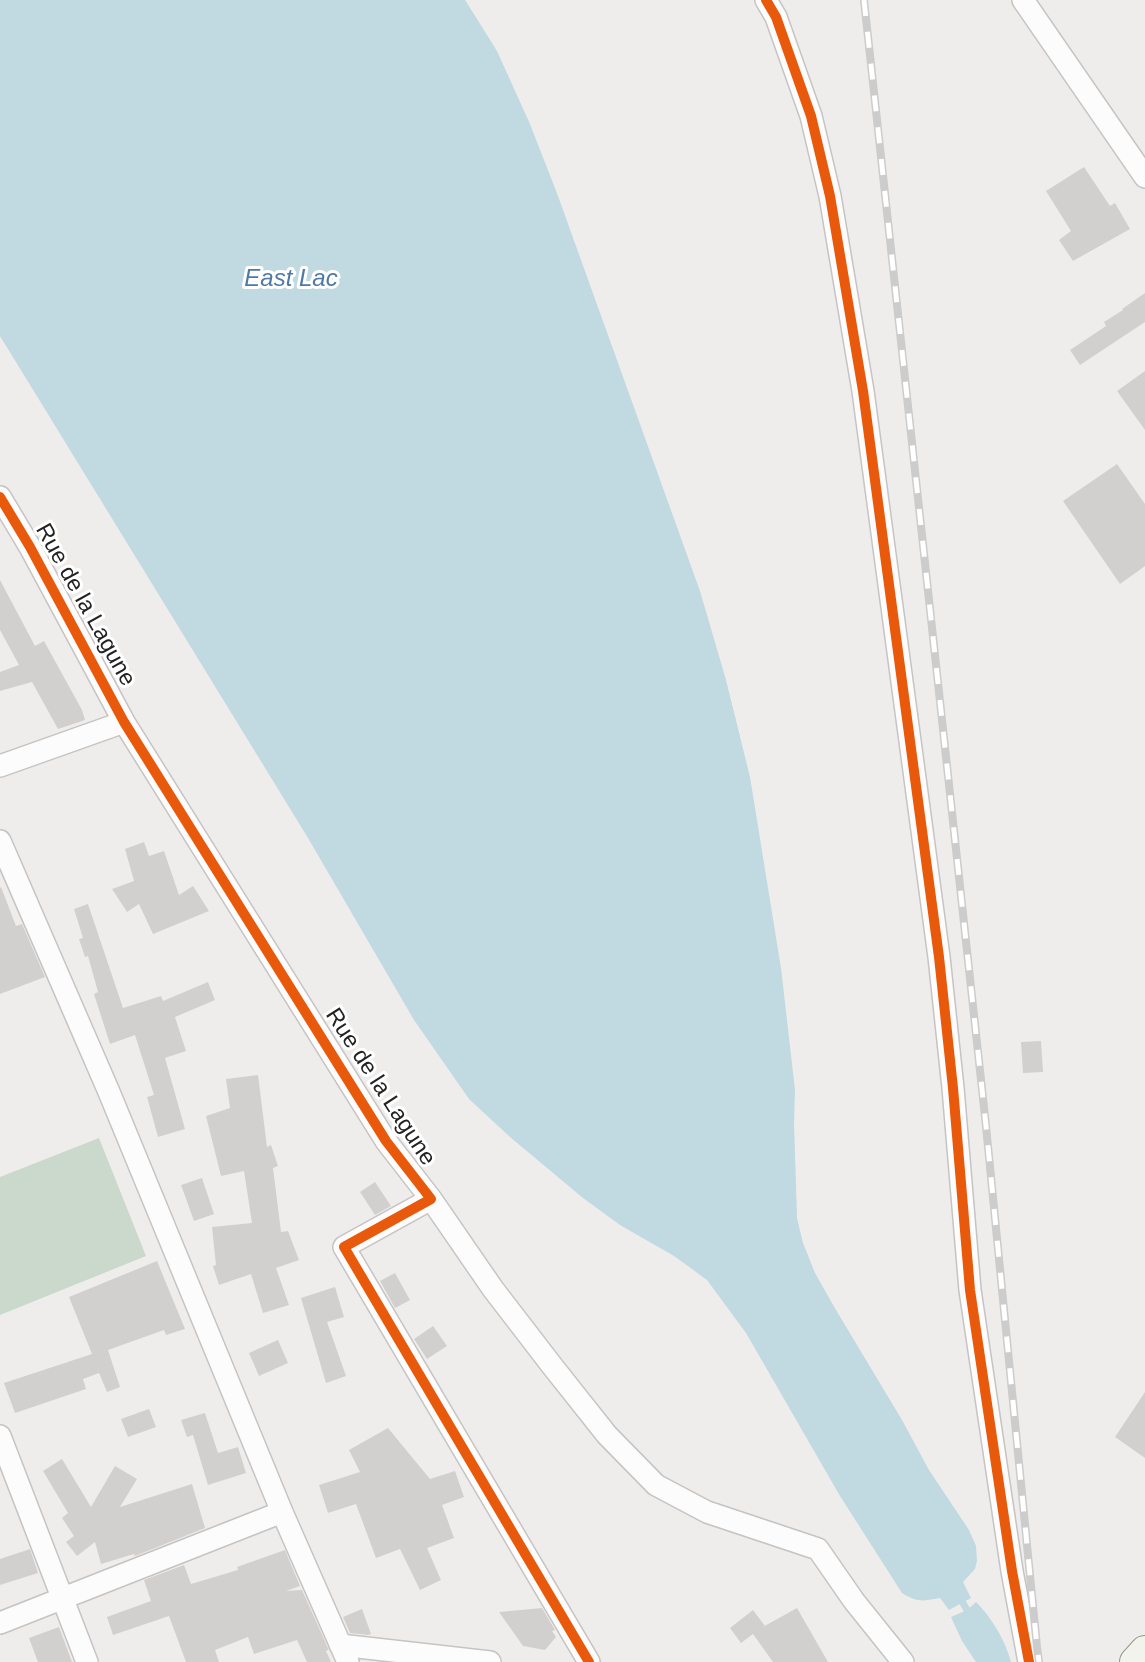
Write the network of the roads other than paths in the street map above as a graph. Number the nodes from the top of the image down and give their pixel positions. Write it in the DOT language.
graph roads {
  1 [pos="1023,0"];
  2 [pos="773,6"];
  3 [pos="1145,177"];
  4 [pos="0,496"];
  5 [pos="124,722"];
  6 [pos="0,766"];
  7 [pos="0,841"];
  8 [pos="431,1199"];
  9 [pos="0,1436"];
  10 [pos="282,1513"];
  11 [pos="63,1599"];
  12 [pos="0,1623"];
  13 [pos="1145,1651"];
  14 [pos="344,1653"];
  15 [pos="87,1662"];
  16 [pos="490,1662"];
  17 [pos="589,1662"];
  18 [pos="903,1662"];
  19 [pos="1029,1662"];
  20 [pos="1135,1662"];
  1 -- 3 [label="street"];
  2 -- 19 [label="street"];
  4 -- 5 [label="street, Rue de la Lagune"];
  5 -- 6 [label="street"];
  5 -- 8 [label="street, Rue de la Lagune"];
  7 -- 10 [label="street"];
  8 -- 17 [label="street, Rue de la Lagune"];
  8 -- 18 [label="street"];
  9 -- 11 [label="street"];
  10 -- 11 [label="street"];
  10 -- 14 [label="street"];
  11 -- 12 [label="street"];
  11 -- 15 [label="street"];
  13 -- 20 [label="main road"];
  14 -- 16 [label="street"];
}
